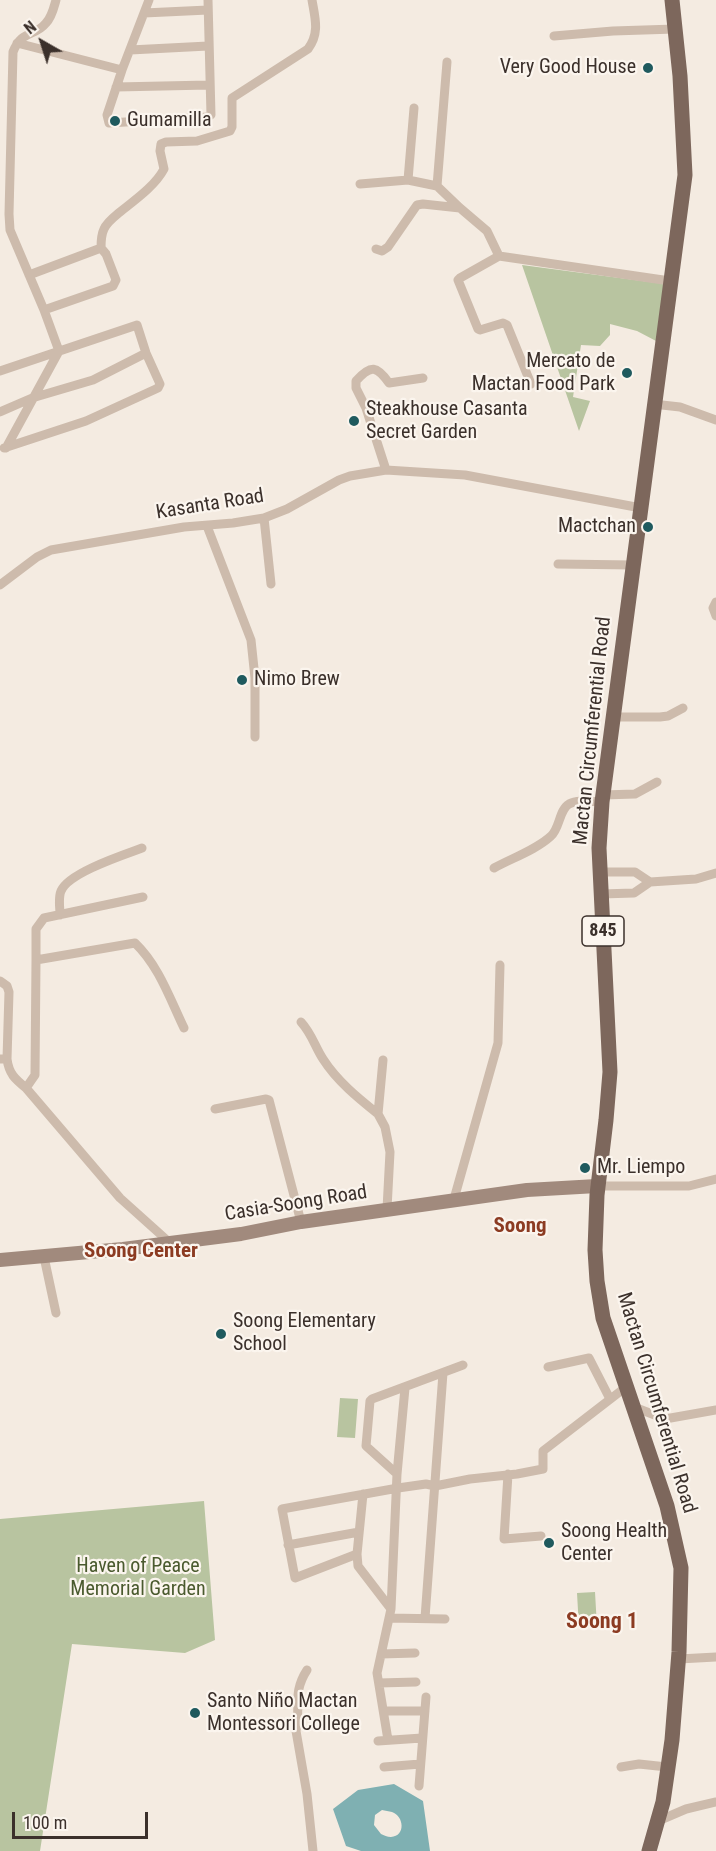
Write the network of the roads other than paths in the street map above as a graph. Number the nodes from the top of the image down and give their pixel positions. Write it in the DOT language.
graph roads {
  1 [pos="56,0"];
  2 [pos="149,0"];
  3 [pos="312,0"];
  4 [pos="672,0"];
  5 [pos="208,5"];
  6 [pos="144,13"];
  7 [pos="675,29"];
  8 [pos="555,36"];
  9 [pos="17,43"];
  10 [pos="208,46"];
  11 [pos="130,50"];
  12 [pos="447,62"];
  13 [pos="122,70"];
  14 [pos="209,85"];
  15 [pos="116,87"];
  16 [pos="414,108"];
  17 [pos="0,120"];
  18 [pos="11,121"];
  19 [pos="408,180"];
  20 [pos="360,184"];
  21 [pos="437,186"];
  22 [pos="460,208"];
  23 [pos="101,248"];
  24 [pos="376,249"];
  25 [pos="499,256"];
  26 [pos="29,275"];
  27 [pos="670,281"];
  28 [pos="44,310"];
  29 [pos="59,351"];
  30 [pos="146,353"];
  31 [pos="0,371"];
  32 [pos="423,378"];
  33 [pos="531,384"];
  34 [pos="32,398"];
  35 [pos="653,404"];
  36 [pos="0,412"];
  37 [pos="716,420"];
  38 [pos="3,448"];
  39 [pos="386,470"];
  40 [pos="641,508"];
  41 [pos="264,518"];
  42 [pos="207,526"];
  43 [pos="558,564"];
  44 [pos="633,565"];
  45 [pos="271,584"];
  46 [pos="0,585"];
  47 [pos="716,602"];
  48 [pos="716,616"];
  49 [pos="285,677"];
  50 [pos="255,678"];
  51 [pos="683,708"];
  52 [pos="614,717"];
  53 [pos="255,737"];
  54 [pos="657,782"];
  55 [pos="602,798"];
  56 [pos="142,848"];
  57 [pos="494,868"];
  58 [pos="600,872"];
  59 [pos="716,873"];
  60 [pos="650,882"];
  61 [pos="601,894"];
  62 [pos="143,897"];
  63 [pos="60,915"];
  64 [pos="36,960"];
  65 [pos="500,965"];
  66 [pos="0,981"];
  67 [pos="4,1019"];
  68 [pos="301,1022"];
  69 [pos="184,1028"];
  70 [pos="4,1059"];
  71 [pos="383,1059"];
  72 [pos="26,1088"];
  73 [pos="215,1109"];
  74 [pos="378,1114"];
  75 [pos="716,1179"];
  76 [pos="597,1186"];
  77 [pos="454,1199"];
  78 [pos="387,1209"];
  79 [pos="301,1222"];
  80 [pos="169,1242"];
  81 [pos="44,1257"];
  82 [pos="0,1260"];
  83 [pos="56,1313"];
  84 [pos="463,1365"];
  85 [pos="548,1367"];
  86 [pos="443,1372"];
  87 [pos="626,1387"];
  88 [pos="405,1388"];
  89 [pos="610,1399"];
  90 [pos="634,1407"];
  91 [pos="716,1410"];
  92 [pos="397,1474"];
  93 [pos="508,1474"];
  94 [pos="435,1486"];
  95 [pos="398,1488"];
  96 [pos="363,1494"];
  97 [pos="359,1532"];
  98 [pos="541,1536"];
  99 [pos="288,1545"];
  100 [pos="357,1554"];
  101 [pos="390,1613"];
  102 [pos="425,1618"];
  103 [pos="445,1619"];
  104 [pos="415,1653"];
  105 [pos="381,1654"];
  106 [pos="716,1657"];
  107 [pos="679,1659"];
  108 [pos="307,1670"];
  109 [pos="416,1682"];
  110 [pos="379,1683"];
  111 [pos="426,1697"];
  112 [pos="384,1711"];
  113 [pos="425,1711"];
  114 [pos="422,1738"];
  115 [pos="388,1740"];
  116 [pos="378,1741"];
  117 [pos="420,1764"];
  118 [pos="384,1767"];
  119 [pos="621,1767"];
  120 [pos="667,1767"];
  121 [pos="418,1786"];
  122 [pos="663,1802"];
  123 [pos="716,1802"];
  124 [pos="686,1809"];
  125 [pos="658,1821"];
  126 [pos="313,1851"];
  127 [pos="649,1851"];
  1 -- 9 [label="street"];
  2 -- 6 [label="street"];
  3 -- 23 [label="street"];
  4 -- 7 [label="main road, Mactan Circumferential Road / 845"];
  5 -- 6 [label="street"];
  5 -- 10 [label="street"];
  6 -- 11 [label="street"];
  7 -- 8 [label="street"];
  7 -- 27 [label="main road, Mactan Circumferential Road / 845"];
  9 -- 13 [label="street"];
  9 -- 18 [label="street"];
  10 -- 11 [label="street"];
  10 -- 14 [label="street"];
  11 -- 13 [label="street"];
  12 -- 21 [label="street"];
  13 -- 15 [label="street"];
  14 -- 15 [label="street"];
  14 -- 15 [label="street"];
  16 -- 19 [label="street"];
  17 -- 18 [label="street"];
  18 -- 26 [label="street"];
  19 -- 20 [label="street"];
  19 -- 21 [label="street"];
  21 -- 22 [label="street"];
  22 -- 24 [label="street"];
  22 -- 25 [label="street"];
  23 -- 26 [label="street"];
  23 -- 28 [label="street"];
  25 -- 27 [label="street"];
  25 -- 33 [label="street"];
  26 -- 28 [label="street"];
  27 -- 35 [label="main road, Mactan Circumferential Road / 845"];
  28 -- 29 [label="street"];
  29 -- 30 [label="street"];
  29 -- 31 [label="street"];
  29 -- 34 [label="street"];
  30 -- 34 [label="street"];
  30 -- 38 [label="street"];
  32 -- 39 [label="street"];
  34 -- 36 [label="street"];
  34 -- 38 [label="street"];
  35 -- 37 [label="street"];
  35 -- 40 [label="main road, Mactan Circumferential Road / 845"];
  39 -- 40 [label="street, Kasanta Road"];
  39 -- 41 [label="street, Kasanta Road"];
  40 -- 44 [label="main road, Mactan Circumferential Road / 845"];
  41 -- 42 [label="street, Kasanta Road"];
  41 -- 45 [label="street"];
  42 -- 46 [label="street, Kasanta Road"];
  42 -- 50 [label="street"];
  43 -- 44 [label="street"];
  44 -- 52 [label="main road, Mactan Circumferential Road / 845"];
  47 -- 48 [label="street"];
  49 -- 50 [label="street"];
  50 -- 53 [label="street"];
  51 -- 52 [label="street"];
  52 -- 55 [label="main road, Mactan Circumferential Road / 845"];
  54 -- 55 [label="street"];
  55 -- 57 [label="street"];
  55 -- 58 [label="main road, Mactan Circumferential Road / 845"];
  56 -- 63 [label="street"];
  58 -- 60 [label="street"];
  58 -- 61 [label="main road, Mactan Circumferential Road / 845"];
  59 -- 60 [label="street"];
  60 -- 61 [label="street"];
  61 -- 76 [label="main road, Mactan Circumferential Road / 845"];
  62 -- 63 [label="street"];
  63 -- 64 [label="street"];
  64 -- 69 [label="street"];
  64 -- 72 [label="street"];
  65 -- 77 [label="street"];
  66 -- 67 [label="street"];
  67 -- 70 [label="street"];
  68 -- 74 [label="street"];
  70 -- 72 [label="street"];
  71 -- 74 [label="street"];
  72 -- 80 [label="street"];
  73 -- 79 [label="street"];
  74 -- 78 [label="street"];
  75 -- 76 [label="street"];
  76 -- 77 [label="street, Casia-Soong Road"];
  76 -- 87 [label="main road, Mactan Circumferential Road / 845"];
  77 -- 78 [label="street, Casia-Soong Road"];
  78 -- 79 [label="street, Casia-Soong Road"];
  79 -- 80 [label="street, Casia-Soong Road"];
  80 -- 81 [label="street, Casia-Soong Road"];
  81 -- 82 [label="street, Casia-Soong Road"];
  81 -- 83 [label="street"];
  84 -- 86 [label="street"];
  85 -- 89 [label="street"];
  86 -- 88 [label="street"];
  86 -- 94 [label="street"];
  87 -- 89 [label="street"];
  87 -- 90 [label="main road, Mactan Circumferential Road / 845"];
  88 -- 92 [label="street"];
  88 -- 92 [label="street"];
  89 -- 93 [label="street"];
  90 -- 91 [label="street"];
  90 -- 107 [label="main road, Mactan Circumferential Road / 845"];
  92 -- 95 [label="street"];
  93 -- 94 [label="street"];
  93 -- 98 [label="street"];
  94 -- 95 [label="street"];
  94 -- 102 [label="street"];
  95 -- 96 [label="street"];
  95 -- 101 [label="street"];
  96 -- 97 [label="street"];
  96 -- 99 [label="street"];
  97 -- 99 [label="street"];
  97 -- 100 [label="street"];
  99 -- 100 [label="street"];
  100 -- 101 [label="street"];
  101 -- 102 [label="street"];
  101 -- 105 [label="street"];
  102 -- 103 [label="street"];
  104 -- 105 [label="street"];
  105 -- 110 [label="street"];
  106 -- 107 [label="street"];
  107 -- 120 [label="main road, Mactan Circumferential Road / 845"];
  108 -- 126 [label="street"];
  109 -- 110 [label="street"];
  110 -- 112 [label="street"];
  111 -- 113 [label="street"];
  112 -- 113 [label="street"];
  112 -- 115 [label="street"];
  113 -- 114 [label="street"];
  114 -- 115 [label="street"];
  114 -- 117 [label="street"];
  115 -- 116 [label="street"];
  117 -- 118 [label="street"];
  117 -- 121 [label="street"];
  119 -- 120 [label="street"];
  120 -- 122 [label="main road, Mactan Circumferential Road / 845"];
  122 -- 124 [label="street"];
  122 -- 125 [label="main road, Mactan Circumferential Road / 845"];
  123 -- 124 [label="street"];
  124 -- 125 [label="street"];
  125 -- 127 [label="main road, Mactan Circumferential Road / 845"];
}
